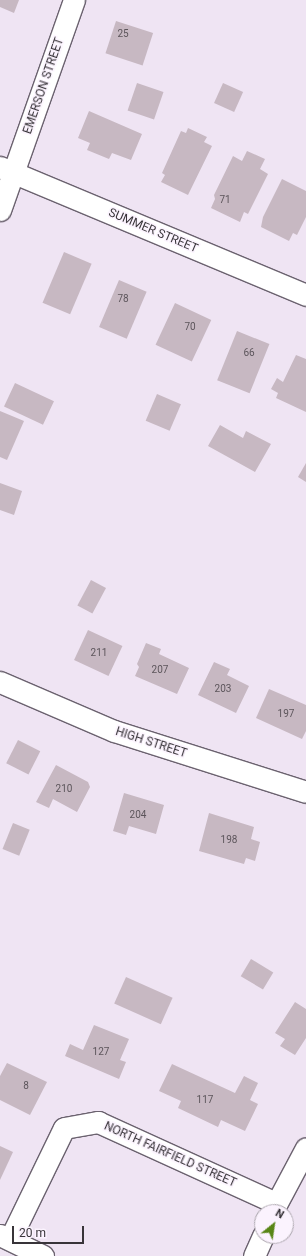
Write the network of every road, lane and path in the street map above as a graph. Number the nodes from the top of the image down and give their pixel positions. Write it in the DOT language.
graph roads {
  1 [pos="74,0"];
  2 [pos="7,170"];
  3 [pos="0,210"];
  4 [pos="306,295"];
  5 [pos="0,682"];
  6 [pos="306,792"];
  7 [pos="306,1148"];
  8 [pos="268,1204"];
  9 [pos="276,1204"];
  10 [pos="5,1237"];
  11 [pos="259,1244"];
  12 [pos="43,1256"];
  13 [pos="254,1256"];
  1 -- 2 [label="street, EMERSON STREET"];
  2 -- 3 [label="street, EMERSON STREET"];
  2 -- 4 [label="street, SUMMER STREET"];
  5 -- 6 [label="street, HIGH STREET"];
  7 -- 9 [label="street, NORTH FAIRFIELD STREET"];
  8 -- 10 [label="street, NORTH FAIRFIELD STREET"];
  10 -- 12 [label="street"];
  11 -- 13 [label="street"];
}
